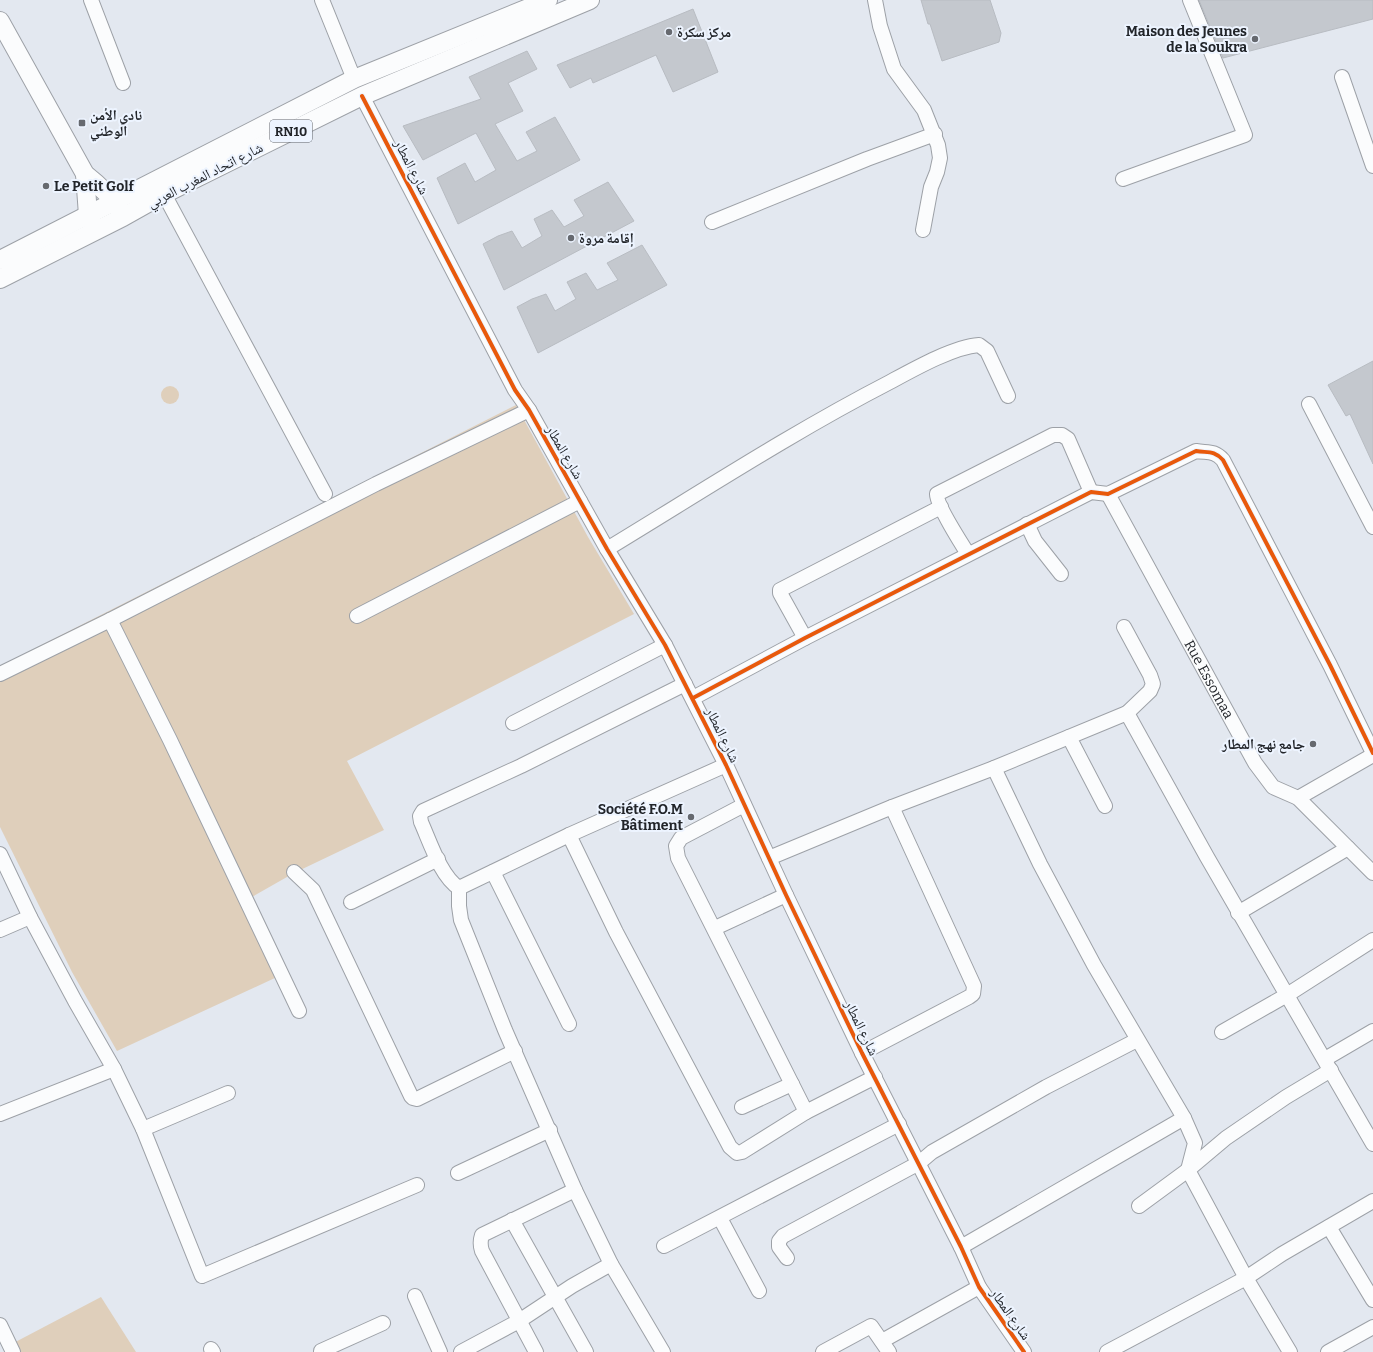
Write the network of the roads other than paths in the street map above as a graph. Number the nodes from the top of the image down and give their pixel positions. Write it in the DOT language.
graph roads {
  1 [pos="90,0"];
  2 [pos="322,0"];
  3 [pos="548,0"];
  4 [pos="590,0"];
  5 [pos="875,0"];
  6 [pos="1190,0"];
  7 [pos="0,21"];
  8 [pos="1342,77"];
  9 [pos="354,80"];
  10 [pos="123,83"];
  11 [pos="362,96"];
  12 [pos="935,134"];
  13 [pos="1373,166"];
  14 [pos="85,174"];
  15 [pos="1123,180"];
  16 [pos="164,194"];
  17 [pos="114,202"];
  18 [pos="123,217"];
  19 [pos="712,222"];
  20 [pos="92,223"];
  21 [pos="923,230"];
  22 [pos="0,260"];
  23 [pos="0,279"];
  24 [pos="1008,396"];
  25 [pos="1309,404"];
  26 [pos="529,410"];
  27 [pos="1091,492"];
  28 [pos="325,494"];
  29 [pos="1108,494"];
  30 [pos="580,501"];
  31 [pos="941,507"];
  32 [pos="1027,524"];
  33 [pos="1373,527"];
  34 [pos="607,548"];
  35 [pos="968,554"];
  36 [pos="1061,574"];
  37 [pos="357,616"];
  38 [pos="110,620"];
  39 [pos="1124,626"];
  40 [pos="805,638"];
  41 [pos="665,645"];
  42 [pos="0,674"];
  43 [pos="686,684"];
  44 [pos="693,698"];
  45 [pos="1127,712"];
  46 [pos="514,723"];
  47 [pos="1069,737"];
  48 [pos="1373,754"];
  49 [pos="726,765"];
  50 [pos="994,768"];
  51 [pos="1298,798"];
  52 [pos="744,805"];
  53 [pos="1105,806"];
  54 [pos="892,807"];
  55 [pos="569,835"];
  56 [pos="1348,848"];
  57 [pos="0,854"];
  58 [pos="769,858"];
  59 [pos="438,860"];
  60 [pos="294,872"];
  61 [pos="493,872"];
  62 [pos="1373,873"];
  63 [pos="459,888"];
  64 [pos="786,895"];
  65 [pos="351,902"];
  66 [pos="1238,913"];
  67 [pos="30,917"];
  68 [pos="715,928"];
  69 [pos="0,930"];
  70 [pos="1373,940"];
  71 [pos="1287,995"];
  72 [pos="299,1011"];
  73 [pos="569,1024"];
  74 [pos="1373,1031"];
  75 [pos="1222,1032"];
  76 [pos="1137,1040"];
  77 [pos="515,1051"];
  78 [pos="862,1053"];
  79 [pos="1328,1065"];
  80 [pos="114,1069"];
  81 [pos="875,1077"];
  82 [pos="792,1084"];
  83 [pos="228,1093"];
  84 [pos="742,1107"];
  85 [pos="806,1112"];
  86 [pos="0,1114"];
  87 [pos="1184,1118"];
  88 [pos="899,1124"];
  89 [pos="143,1129"];
  90 [pos="550,1130"];
  91 [pos="1373,1144"];
  92 [pos="919,1163"];
  93 [pos="1188,1170"];
  94 [pos="458,1173"];
  95 [pos="417,1185"];
  96 [pos="575,1190"];
  97 [pos="1373,1201"];
  98 [pos="1139,1206"];
  99 [pos="720,1218"];
  100 [pos="512,1220"];
  101 [pos="1329,1227"];
  102 [pos="664,1246"];
  103 [pos="961,1247"];
  104 [pos="787,1258"];
  105 [pos="611,1264"];
  106 [pos="1246,1278"];
  107 [pos="979,1287"];
  108 [pos="759,1291"];
  109 [pos="415,1296"];
  110 [pos="557,1297"];
  111 [pos="1373,1300"];
  112 [pos="519,1321"];
  113 [pos="383,1323"];
  114 [pos="0,1325"];
  115 [pos="1373,1327"];
  116 [pos="885,1346"];
  117 [pos="13,1352"];
  118 [pos="322,1352"];
  119 [pos="440,1352"];
  120 [pos="461,1352"];
  121 [pos="536,1352"];
  122 [pos="586,1352"];
  123 [pos="663,1352"];
  124 [pos="823,1352"];
  125 [pos="1024,1352"];
  126 [pos="1107,1352"];
  127 [pos="1290,1352"];
  128 [pos="1328,1352"];
  1 -- 10 [label="street"];
  2 -- 9 [label="street"];
  3 -- 9 [label="main road, شارع اتحاد المغرب العربي / RN10"];
  4 -- 11 [label="main road, شارع اتحاد المغرب العربي / RN10"];
  5 -- 12 [label="street"];
  6 -- 15 [label="street"];
  7 -- 14 [label="main road"];
  8 -- 13 [label="street"];
  9 -- 17 [label="main road, شارع اتحاد المغرب العربي / RN10"];
  11 -- 16 [label="main road, شارع اتحاد المغرب العربي / RN10"];
  11 -- 26 [label="street, شارع المطار"];
  12 -- 19 [label="street"];
  12 -- 21 [label="street"];
  14 -- 17 [label="main road"];
  14 -- 20 [label="main road"];
  16 -- 18 [label="main road, شارع اتحاد المغرب العربي / RN10"];
  16 -- 28 [label="street"];
  17 -- 18 [label="main road"];
  17 -- 20 [label="main road, شارع اتحاد المغرب العربي / RN10"];
  18 -- 20 [label="main road, شارع اتحاد المغرب العربي / RN10"];
  20 -- 22 [label="main road, شارع اتحاد المغرب العربي / RN10"];
  20 -- 23 [label="main road, شارع اتحاد المغرب العربي / RN10"];
  24 -- 34 [label="street"];
  25 -- 33 [label="street"];
  26 -- 30 [label="street, شارع المطار"];
  26 -- 38 [label="street"];
  27 -- 29 [label="street"];
  27 -- 31 [label="street"];
  27 -- 32 [label="street"];
  29 -- 48 [label="street"];
  29 -- 51 [label="street, Rue Essomaa"];
  30 -- 34 [label="street, شارع المطار"];
  30 -- 37 [label="street"];
  31 -- 35 [label="street"];
  31 -- 40 [label="street"];
  32 -- 35 [label="street"];
  32 -- 36 [label="street"];
  34 -- 41 [label="street, شارع المطار"];
  35 -- 40 [label="street"];
  38 -- 42 [label="street"];
  38 -- 72 [label="street"];
  39 -- 45 [label="street"];
  40 -- 44 [label="street"];
  41 -- 43 [label="street, شارع المطار"];
  41 -- 46 [label="street"];
  43 -- 44 [label="street, شارع المطار"];
  43 -- 59 [label="street"];
  44 -- 49 [label="street, شارع المطار"];
  45 -- 47 [label="street"];
  45 -- 66 [label="street"];
  47 -- 50 [label="street"];
  47 -- 53 [label="street"];
  48 -- 51 [label="street"];
  49 -- 52 [label="street, شارع المطار"];
  49 -- 55 [label="street"];
  50 -- 54 [label="street"];
  50 -- 76 [label="street"];
  51 -- 56 [label="street, Rue Essomaa"];
  52 -- 58 [label="street, شارع المطار"];
  52 -- 68 [label="street"];
  54 -- 58 [label="street"];
  54 -- 78 [label="street"];
  55 -- 61 [label="street"];
  55 -- 85 [label="street"];
  56 -- 62 [label="street, Rue Essomaa"];
  56 -- 66 [label="street"];
  57 -- 67 [label="street"];
  58 -- 64 [label="street, شارع المطار"];
  59 -- 63 [label="street"];
  59 -- 65 [label="street"];
  60 -- 77 [label="street"];
  61 -- 63 [label="street"];
  61 -- 73 [label="street"];
  63 -- 77 [label="street"];
  64 -- 68 [label="street"];
  64 -- 78 [label="street, شارع المطار"];
  66 -- 71 [label="street"];
  67 -- 69 [label="street"];
  67 -- 80 [label="street"];
  68 -- 82 [label="street"];
  70 -- 71 [label="street"];
  71 -- 75 [label="street"];
  71 -- 79 [label="street"];
  74 -- 79 [label="street"];
  76 -- 87 [label="street"];
  76 -- 92 [label="street"];
  77 -- 90 [label="street"];
  78 -- 81 [label="street, شارع المطار"];
  79 -- 91 [label="street"];
  79 -- 93 [label="street"];
  80 -- 86 [label="street"];
  80 -- 89 [label="street"];
  81 -- 85 [label="street"];
  81 -- 88 [label="street, شارع المطار"];
  82 -- 84 [label="street"];
  82 -- 85 [label="street"];
  83 -- 89 [label="street"];
  87 -- 93 [label="street"];
  87 -- 103 [label="street"];
  88 -- 92 [label="street, شارع المطار"];
  88 -- 99 [label="street"];
  89 -- 95 [label="street"];
  90 -- 94 [label="street"];
  90 -- 96 [label="street"];
  92 -- 103 [label="street, شارع المطار"];
  92 -- 104 [label="street"];
  93 -- 98 [label="street"];
  93 -- 106 [label="street"];
  96 -- 100 [label="street"];
  96 -- 105 [label="street"];
  97 -- 101 [label="street"];
  99 -- 102 [label="street"];
  99 -- 108 [label="street"];
  100 -- 110 [label="street"];
  100 -- 112 [label="street"];
  101 -- 106 [label="street"];
  101 -- 111 [label="street"];
  103 -- 107 [label="street, شارع المطار"];
  105 -- 110 [label="street"];
  105 -- 123 [label="street"];
  106 -- 126 [label="street"];
  106 -- 127 [label="street"];
  107 -- 116 [label="street"];
  107 -- 125 [label="street, شارع المطار"];
  109 -- 119 [label="street"];
  110 -- 112 [label="street"];
  110 -- 122 [label="street"];
  112 -- 120 [label="street"];
  112 -- 121 [label="street"];
  113 -- 118 [label="street"];
  114 -- 117 [label="street"];
  115 -- 128 [label="street"];
  116 -- 124 [label="street"];
}
